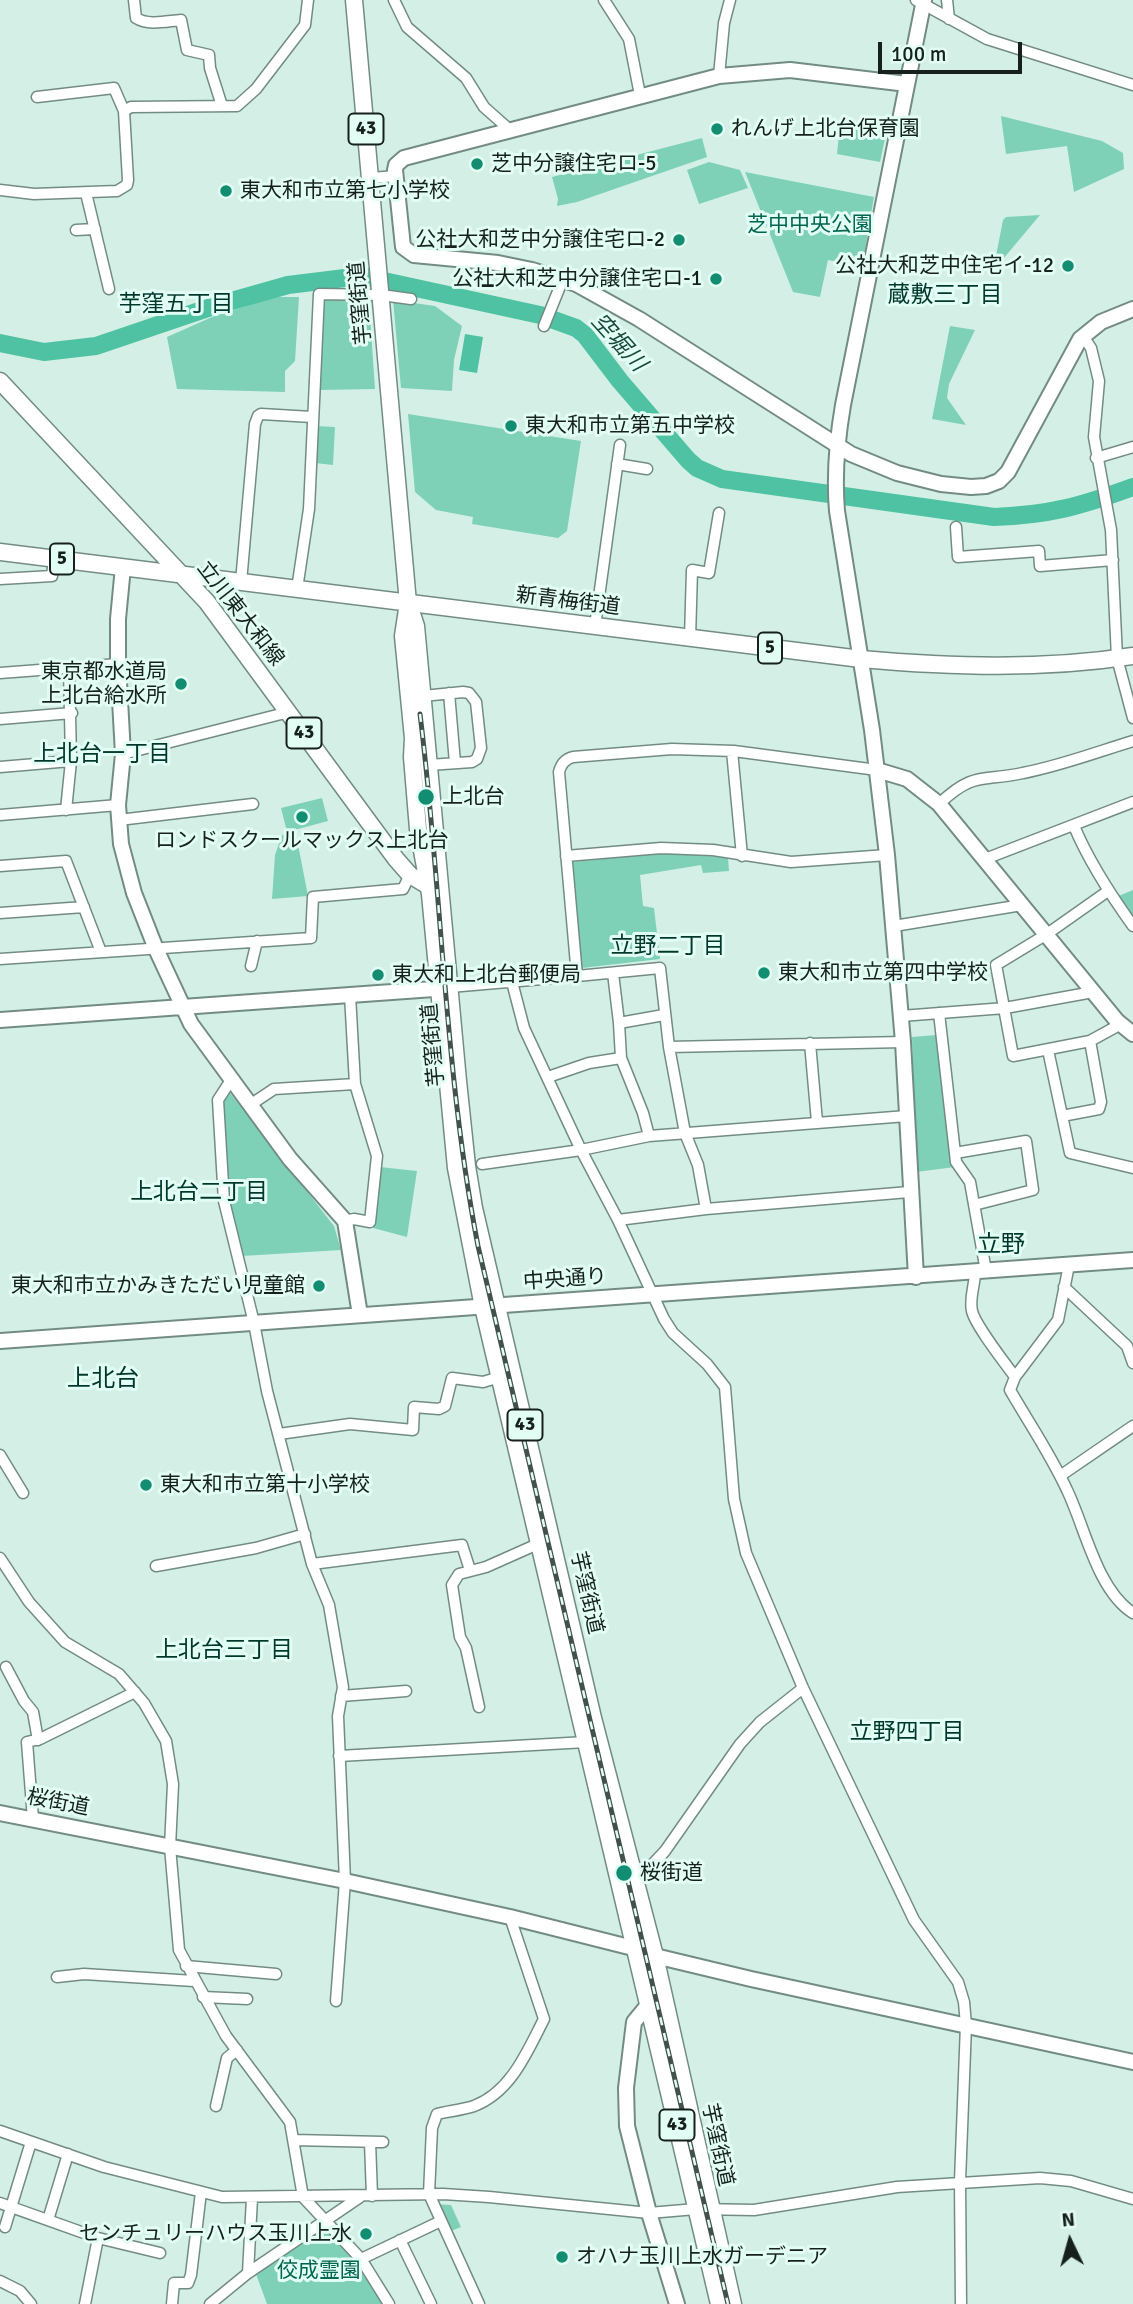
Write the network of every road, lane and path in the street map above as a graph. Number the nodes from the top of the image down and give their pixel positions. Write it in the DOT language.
graph roads {
  1 [pos="134,0"];
  2 [pos="307,0"];
  3 [pos="354,0"];
  4 [pos="394,0"];
  5 [pos="604,0"];
  6 [pos="730,0"];
  7 [pos="947,0"];
  8 [pos="921,1"];
  9 [pos="949,19"];
  10 [pos="719,76"];
  11 [pos="907,84"];
  12 [pos="1133,85"];
  13 [pos="640,95"];
  14 [pos="37,97"];
  15 [pos="222,106"];
  16 [pos="124,111"];
  17 [pos="510,130"];
  18 [pos="396,176"];
  19 [pos="371,178"];
  20 [pos="0,190"];
  21 [pos="86,193"];
  22 [pos="95,229"];
  23 [pos="76,230"];
  24 [pos="563,279"];
  25 [pos="109,289"];
  26 [pos="381,291"];
  27 [pos="411,299"];
  28 [pos="1133,309"];
  29 [pos="544,326"];
  30 [pos="1080,339"];
  31 [pos="0,381"];
  32 [pos="312,417"];
  33 [pos="836,444"];
  34 [pos="620,445"];
  35 [pos="1133,447"];
  36 [pos="1096,458"];
  37 [pos="617,464"];
  38 [pos="647,470"];
  39 [pos="719,513"];
  40 [pos="956,527"];
  41 [pos="0,552"];
  42 [pos="54,558"];
  43 [pos="1113,560"];
  44 [pos="123,567"];
  45 [pos="184,575"];
  46 [pos="0,579"];
  47 [pos="223,580"];
  48 [pos="241,582"];
  49 [pos="297,589"];
  50 [pos="408,603"];
  51 [pos="210,605"];
  52 [pos="595,626"];
  53 [pos="690,638"];
  54 [pos="1125,657"];
  55 [pos="860,659"];
  56 [pos="118,664"];
  57 [pos="69,667"];
  58 [pos="0,673"];
  59 [pos="449,693"];
  60 [pos="423,696"];
  61 [pos="289,712"];
  62 [pos="72,713"];
  63 [pos="411,715"];
  64 [pos="1133,718"];
  65 [pos="0,719"];
  66 [pos="1133,741"];
  67 [pos="732,751"];
  68 [pos="123,754"];
  69 [pos="71,761"];
  70 [pos="455,763"];
  71 [pos="429,765"];
  72 [pos="0,767"];
  73 [pos="877,770"];
  74 [pos="1133,802"];
  75 [pos="253,804"];
  76 [pos="939,804"];
  77 [pos="66,810"];
  78 [pos="119,813"];
  79 [pos="0,815"];
  80 [pos="1074,826"];
  81 [pos="887,855"];
  82 [pos="566,856"];
  83 [pos="742,856"];
  84 [pos="985,859"];
  85 [pos="0,866"];
  86 [pos="410,875"];
  87 [pos="434,886"];
  88 [pos="1108,891"];
  89 [pos="1022,905"];
  90 [pos="84,907"];
  91 [pos="0,913"];
  92 [pos="894,926"];
  93 [pos="1133,926"];
  94 [pos="1047,934"];
  95 [pos="257,941"];
  96 [pos="156,948"];
  97 [pos="101,952"];
  98 [pos="0,959"];
  99 [pos="251,965"];
  100 [pos="613,973"];
  101 [pos="577,976"];
  102 [pos="512,982"];
  103 [pos="444,988"];
  104 [pos="1093,992"];
  105 [pos="350,995"];
  106 [pos="182,1007"];
  107 [pos="1005,1008"];
  108 [pos="939,1013"];
  109 [pos="664,1015"];
  110 [pos="901,1016"];
  111 [pos="0,1020"];
  112 [pos="619,1023"];
  113 [pos="1121,1024"];
  114 [pos="1133,1034"];
  115 [pos="1090,1041"];
  116 [pos="903,1042"];
  117 [pos="810,1043"];
  118 [pos="669,1047"];
  119 [pos="1048,1050"];
  120 [pos="621,1058"];
  121 [pos="548,1077"];
  122 [pos="230,1080"];
  123 [pos="355,1084"];
  124 [pos="250,1105"];
  125 [pos="907,1116"];
  126 [pos="1062,1116"];
  127 [pos="817,1122"];
  128 [pos="685,1133"];
  129 [pos="649,1136"];
  130 [pos="581,1150"];
  131 [pos="955,1153"];
  132 [pos="482,1164"];
  133 [pos="1133,1168"];
  134 [pos="909,1192"];
  135 [pos="974,1205"];
  136 [pos="706,1209"];
  137 [pos="618,1220"];
  138 [pos="345,1221"];
  139 [pos="1133,1261"];
  140 [pos="1069,1265"];
  141 [pos="980,1271"];
  142 [pos="916,1277"];
  143 [pos="1064,1287"];
  144 [pos="653,1294"];
  145 [pos="490,1307"];
  146 [pos="360,1315"];
  147 [pos="254,1322"];
  148 [pos="0,1341"];
  149 [pos="1133,1363"];
  150 [pos="500,1377"];
  151 [pos="1015,1377"];
  152 [pos="1133,1426"];
  153 [pos="278,1434"];
  154 [pos="0,1455"];
  155 [pos="1060,1476"];
  156 [pos="23,1493"];
  157 [pos="304,1534"];
  158 [pos="540,1543"];
  159 [pos="0,1558"];
  160 [pos="312,1564"];
  161 [pos="156,1566"];
  162 [pos="470,1570"];
  163 [pos="1133,1613"];
  164 [pos="6,1667"];
  165 [pos="803,1688"];
  166 [pos="407,1691"];
  167 [pos="135,1692"];
  168 [pos="341,1696"];
  169 [pos="479,1707"];
  170 [pos="38,1740"];
  171 [pos="586,1742"];
  172 [pos="340,1756"];
  173 [pos="0,1813"];
  174 [pos="33,1819"];
  175 [pos="170,1847"];
  176 [pos="633,1876"];
  177 [pos="345,1881"];
  178 [pos="510,1917"];
  179 [pos="633,1948"];
  180 [pos="655,1956"];
  181 [pos="186,1966"];
  182 [pos="276,1974"];
  183 [pos="57,1977"];
  184 [pos="194,1981"];
  185 [pos="203,1997"];
  186 [pos="247,1999"];
  187 [pos="336,2001"];
  188 [pos="648,2005"];
  189 [pos="966,2025"];
  190 [pos="237,2050"];
  191 [pos="1133,2062"];
  192 [pos="216,2106"];
  193 [pos="0,2131"];
  194 [pos="293,2140"];
  195 [pos="31,2142"];
  196 [pos="370,2142"];
  197 [pos="383,2142"];
  198 [pos="68,2154"];
  199 [pos="960,2181"];
  200 [pos="201,2192"];
  201 [pos="429,2194"];
  202 [pos="373,2196"];
  203 [pos="303,2197"];
  204 [pos="360,2197"];
  205 [pos="252,2198"];
  206 [pos="1133,2199"];
  207 [pos="0,2203"];
  208 [pos="12,2207"];
  209 [pos="703,2210"];
  210 [pos="649,2213"];
  211 [pos="48,2220"];
  212 [pos="325,2221"];
  213 [pos="441,2221"];
  214 [pos="5,2227"];
  215 [pos="98,2238"];
  216 [pos="400,2240"];
  217 [pos="160,2253"];
  218 [pos="361,2259"];
  219 [pos="248,2273"];
  220 [pos="1,2285"];
  221 [pos="31,2304"];
  222 [pos="85,2304"];
  223 [pos="172,2304"];
  224 [pos="210,2304"];
  225 [pos="389,2304"];
  226 [pos="431,2304"];
  227 [pos="479,2304"];
  228 [pos="677,2304"];
  229 [pos="719,2304"];
  230 [pos="733,2304"];
  231 [pos="961,2304"];
  1 -- 15 [label="street"];
  2 -- 15 [label="street"];
  3 -- 19 [label="main road, 芋窪街道 / 43"];
  4 -- 17 [label="street"];
  5 -- 13 [label="street"];
  6 -- 10 [label="street"];
  7 -- 9 [label="street"];
  8 -- 9 [label="street"];
  8 -- 11 [label="street"];
  9 -- 12 [label="street"];
  10 -- 11 [label="street"];
  10 -- 13 [label="street"];
  11 -- 33 [label="street"];
  13 -- 17 [label="street"];
  14 -- 16 [label="street"];
  15 -- 16 [label="street"];
  16 -- 21 [label="street"];
  17 -- 18 [label="street"];
  18 -- 19 [label="street"];
  18 -- 24 [label="street"];
  19 -- 26 [label="main road, 芋窪街道 / 43"];
  20 -- 21 [label="street"];
  21 -- 22 [label="street"];
  22 -- 23 [label="street"];
  22 -- 25 [label="street"];
  24 -- 29 [label="street"];
  24 -- 33 [label="street"];
  26 -- 27 [label="street"];
  26 -- 32 [label="street"];
  26 -- 50 [label="main road, 芋窪街道 / 43"];
  28 -- 30 [label="street"];
  30 -- 33 [label="street"];
  30 -- 36 [label="street"];
  31 -- 45 [label="main road, 立川東大和線 / 43"];
  32 -- 48 [label="street"];
  32 -- 49 [label="street"];
  33 -- 55 [label="street"];
  34 -- 37 [label="street"];
  35 -- 36 [label="street"];
  36 -- 43 [label="street"];
  37 -- 38 [label="street"];
  37 -- 52 [label="street"];
  39 -- 53 [label="street"];
  40 -- 43 [label="street"];
  41 -- 42 [label="main road, 新青梅街道 / 5"];
  42 -- 44 [label="main road, 新青梅街道 / 5"];
  42 -- 46 [label="street"];
  43 -- 54 [label="street"];
  44 -- 45 [label="main road, 新青梅街道 / 5"];
  44 -- 56 [label="street"];
  45 -- 47 [label="main road, 新青梅街道 / 5"];
  45 -- 51 [label="main road, 立川東大和線 / 43"];
  47 -- 48 [label="main road, 新青梅街道 / 5"];
  47 -- 51 [label="main road"];
  48 -- 49 [label="main road, 新青梅街道 / 5"];
  49 -- 50 [label="main road, 新青梅街道 / 5"];
  50 -- 52 [label="main road, 新青梅街道 / 5"];
  50 -- 60 [label="main road, 芋窪街道 / 43"];
  50 -- 63 [label="main road, 芋窪街道 / 43"];
  51 -- 61 [label="main road, 立川東大和線 / 43"];
  52 -- 53 [label="main road, 新青梅街道 / 5"];
  53 -- 55 [label="main road, 新青梅街道 / 5"];
  54 -- 55 [label="main road, 新青梅街道 / 5"];
  54 -- 64 [label="street"];
  55 -- 73 [label="street"];
  56 -- 57 [label="street"];
  56 -- 68 [label="street"];
  57 -- 58 [label="street"];
  57 -- 62 [label="street"];
  59 -- 60 [label="street"];
  59 -- 70 [label="street"];
  59 -- 70 [label="street"];
  60 -- 63 [label="street"];
  60 -- 71 [label="main road, 芋窪街道 / 43"];
  61 -- 68 [label="street"];
  61 -- 86 [label="main road, 立川東大和線 / 43"];
  62 -- 65 [label="street"];
  62 -- 69 [label="street"];
  63 -- 87 [label="main road, 芋窪街道 / 43"];
  66 -- 76 [label="street"];
  67 -- 73 [label="street"];
  67 -- 82 [label="street"];
  67 -- 83 [label="street"];
  68 -- 78 [label="street"];
  69 -- 72 [label="street"];
  69 -- 77 [label="street"];
  70 -- 71 [label="street"];
  71 -- 87 [label="main road, 芋窪街道 / 43"];
  73 -- 76 [label="street"];
  73 -- 81 [label="street"];
  74 -- 80 [label="street"];
  75 -- 78 [label="street"];
  76 -- 84 [label="street"];
  77 -- 78 [label="street"];
  77 -- 79 [label="street"];
  78 -- 96 [label="street"];
  80 -- 84 [label="street"];
  80 -- 88 [label="street"];
  81 -- 83 [label="street"];
  81 -- 92 [label="street"];
  82 -- 83 [label="street"];
  82 -- 101 [label="street"];
  84 -- 89 [label="street"];
  85 -- 90 [label="street"];
  86 -- 87 [label="main road, 立川東大和線 / 43"];
  86 -- 95 [label="street"];
  87 -- 103 [label="main road, 芋窪街道 / 43"];
  88 -- 93 [label="street"];
  88 -- 94 [label="street"];
  89 -- 92 [label="street"];
  89 -- 94 [label="street"];
  90 -- 91 [label="street"];
  90 -- 97 [label="street"];
  92 -- 110 [label="street"];
  94 -- 104 [label="street"];
  94 -- 107 [label="street"];
  95 -- 96 [label="street"];
  95 -- 99 [label="street"];
  96 -- 97 [label="street"];
  96 -- 106 [label="street"];
  97 -- 98 [label="street"];
  100 -- 101 [label="street"];
  100 -- 109 [label="street"];
  100 -- 112 [label="street"];
  101 -- 102 [label="street"];
  102 -- 103 [label="street"];
  102 -- 121 [label="street"];
  103 -- 105 [label="street"];
  103 -- 145 [label="main road, 芋窪街道 / 43"];
  104 -- 107 [label="street"];
  104 -- 113 [label="street"];
  105 -- 106 [label="street"];
  105 -- 123 [label="street"];
  106 -- 111 [label="street"];
  106 -- 122 [label="street"];
  107 -- 108 [label="street"];
  107 -- 119 [label="street"];
  108 -- 110 [label="street"];
  108 -- 131 [label="street"];
  109 -- 112 [label="street"];
  109 -- 118 [label="street"];
  110 -- 116 [label="street"];
  112 -- 120 [label="street"];
  113 -- 114 [label="street"];
  113 -- 115 [label="street"];
  115 -- 119 [label="street"];
  115 -- 126 [label="street"];
  116 -- 117 [label="street"];
  116 -- 125 [label="street"];
  117 -- 118 [label="street"];
  117 -- 127 [label="street"];
  118 -- 128 [label="street"];
  119 -- 126 [label="street"];
  120 -- 121 [label="street"];
  120 -- 129 [label="street"];
  121 -- 130 [label="street"];
  122 -- 124 [label="street"];
  122 -- 147 [label="street"];
  123 -- 124 [label="street"];
  123 -- 138 [label="street"];
  124 -- 138 [label="street"];
  125 -- 127 [label="street"];
  125 -- 134 [label="street"];
  126 -- 133 [label="street"];
  127 -- 128 [label="street"];
  128 -- 129 [label="street"];
  128 -- 136 [label="street"];
  129 -- 130 [label="street"];
  130 -- 132 [label="street"];
  130 -- 137 [label="street"];
  131 -- 135 [label="street"];
  131 -- 135 [label="street"];
  134 -- 136 [label="street"];
  134 -- 142 [label="street"];
  135 -- 141 [label="street"];
  136 -- 137 [label="street"];
  137 -- 144 [label="street"];
  138 -- 146 [label="street"];
  139 -- 140 [label="street, 中央通り"];
  140 -- 141 [label="street, 中央通り"];
  140 -- 143 [label="street"];
  141 -- 142 [label="street, 中央通り"];
  141 -- 151 [label="street"];
  142 -- 144 [label="street, 中央通り"];
  143 -- 149 [label="street"];
  143 -- 151 [label="street"];
  144 -- 145 [label="street, 中央通り"];
  144 -- 165 [label="street"];
  145 -- 146 [label="street, 中央通り"];
  145 -- 150 [label="main road, 芋窪街道 / 43"];
  145 -- 176 [label="main road, 芋窪街道 / 43"];
  146 -- 147 [label="street, 中央通り"];
  147 -- 148 [label="street, 中央通り"];
  147 -- 153 [label="street"];
  150 -- 153 [label="street"];
  150 -- 158 [label="main road, 芋窪街道 / 43"];
  151 -- 155 [label="street"];
  152 -- 155 [label="street"];
  153 -- 157 [label="street"];
  154 -- 156 [label="street"];
  155 -- 163 [label="street"];
  157 -- 160 [label="street"];
  157 -- 161 [label="street"];
  158 -- 162 [label="street"];
  158 -- 171 [label="main road, 芋窪街道 / 43"];
  159 -- 167 [label="street"];
  160 -- 162 [label="street"];
  160 -- 168 [label="street"];
  162 -- 169 [label="street"];
  164 -- 170 [label="street"];
  165 -- 176 [label="street"];
  165 -- 189 [label="street"];
  166 -- 168 [label="street"];
  167 -- 170 [label="street"];
  167 -- 175 [label="street"];
  168 -- 172 [label="street"];
  170 -- 174 [label="street"];
  171 -- 172 [label="street"];
  171 -- 179 [label="main road, 芋窪街道 / 43"];
  172 -- 177 [label="street"];
  173 -- 174 [label="street, 桜街道"];
  174 -- 175 [label="street, 桜街道"];
  175 -- 177 [label="street, 桜街道"];
  175 -- 181 [label="street"];
  176 -- 180 [label="main road, 芋窪街道 / 43"];
  177 -- 178 [label="street, 桜街道"];
  177 -- 187 [label="street"];
  178 -- 179 [label="street, 桜街道"];
  178 -- 201 [label="street"];
  179 -- 180 [label="street, 桜街道"];
  179 -- 188 [label="main road, 芋窪街道 / 43"];
  180 -- 189 [label="street, 桜街道"];
  180 -- 209 [label="main road, 芋窪街道 / 43"];
  181 -- 182 [label="street"];
  181 -- 184 [label="street"];
  183 -- 184 [label="street"];
  184 -- 185 [label="street"];
  185 -- 186 [label="street"];
  185 -- 190 [label="street"];
  188 -- 209 [label="main road, 芋窪街道 / 43"];
  188 -- 210 [label="street"];
  189 -- 191 [label="street, 桜街道"];
  189 -- 199 [label="street"];
  190 -- 192 [label="street"];
  190 -- 194 [label="street"];
  193 -- 195 [label="street"];
  194 -- 196 [label="street"];
  194 -- 203 [label="street"];
  195 -- 198 [label="street"];
  195 -- 208 [label="street"];
  196 -- 197 [label="street"];
  196 -- 202 [label="street"];
  198 -- 200 [label="street"];
  198 -- 211 [label="street"];
  199 -- 206 [label="street"];
  199 -- 209 [label="street"];
  199 -- 231 [label="street"];
  200 -- 205 [label="street"];
  200 -- 223 [label="street"];
  201 -- 202 [label="street"];
  201 -- 210 [label="street"];
  201 -- 213 [label="street"];
  202 -- 204 [label="street"];
  203 -- 204 [label="street"];
  203 -- 205 [label="street"];
  203 -- 212 [label="street"];
  204 -- 212 [label="street"];
  205 -- 219 [label="street"];
  207 -- 208 [label="street"];
  208 -- 211 [label="street"];
  208 -- 214 [label="street"];
  209 -- 210 [label="street"];
  209 -- 229 [label="main road, 芋窪街道 / 43"];
  209 -- 230 [label="main road, 芋窪街道 / 43"];
  210 -- 228 [label="street"];
  211 -- 215 [label="street"];
  212 -- 218 [label="street"];
  212 -- 219 [label="street"];
  213 -- 216 [label="street"];
  213 -- 227 [label="street"];
  215 -- 217 [label="street"];
  215 -- 222 [label="street"];
  216 -- 218 [label="street"];
  216 -- 226 [label="street"];
  218 -- 225 [label="street"];
  219 -- 224 [label="street"];
  220 -- 221 [label="street"];
}
